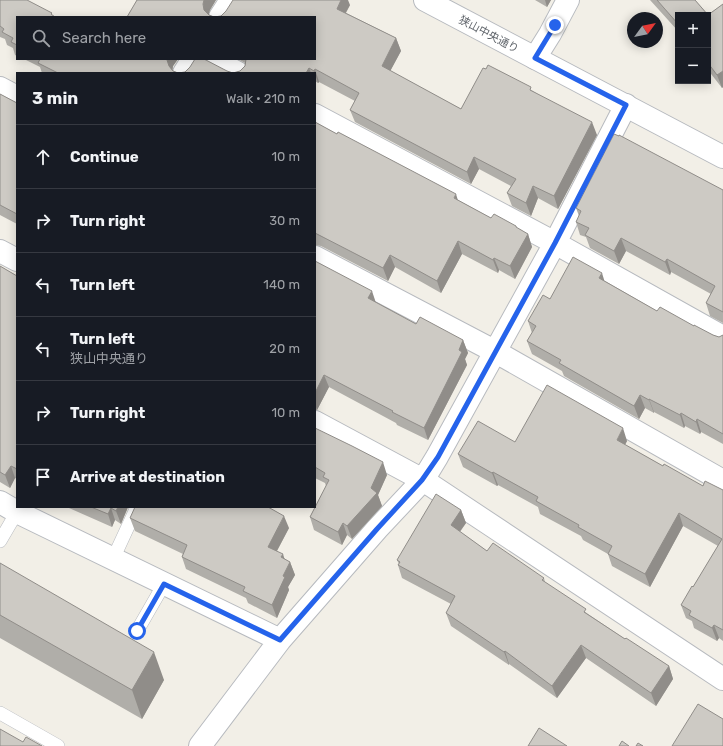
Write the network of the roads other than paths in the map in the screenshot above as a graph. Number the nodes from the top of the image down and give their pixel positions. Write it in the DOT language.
graph roads {
  1 [pos="231,0"];
  2 [pos="425,0"];
  3 [pos="568,0"];
  4 [pos="221,16"];
  5 [pos="535,58"];
  6 [pos="192,60"];
  7 [pos="214,60"];
  8 [pos="185,72"];
  9 [pos="236,72"];
  10 [pos="0,88"];
  11 [pos="16,97"];
  12 [pos="626,105"];
  13 [pos="316,116"];
  14 [pos="723,157"];
  15 [pos="555,243"];
  16 [pos="0,251"];
  17 [pos="316,258"];
  18 [pos="16,259"];
  19 [pos="723,337"];
  20 [pos="496,352"];
  21 [pos="316,423"];
  22 [pos="422,480"];
  23 [pos="723,481"];
  24 [pos="8,507"];
  25 [pos="137,508"];
  26 [pos="0,541"];
  27 [pos="113,559"];
  28 [pos="164,584"];
  29 [pos="137,631"];
  30 [pos="280,640"];
  31 [pos="722,677"];
  32 [pos="0,713"];
  33 [pos="58,746"];
  34 [pos="200,746"];
  1 -- 4 [label="street"];
  2 -- 5 [label="street, 狭山中央通り"];
  3 -- 5 [label="street"];
  5 -- 12 [label="street, 狭山中央通り"];
  6 -- 8 [label="street"];
  7 -- 9 [label="street"];
  10 -- 11 [label="street"];
  12 -- 14 [label="street, 狭山中央通り"];
  12 -- 15 [label="street"];
  13 -- 15 [label="street"];
  15 -- 19 [label="street"];
  15 -- 20 [label="street"];
  16 -- 18 [label="street"];
  17 -- 20 [label="street"];
  20 -- 22 [label="street"];
  20 -- 23 [label="street"];
  21 -- 22 [label="street"];
  22 -- 30 [label="street"];
  22 -- 31 [label="street"];
  24 -- 26 [label="lane"];
  24 -- 27 [label="street"];
  25 -- 27 [label="lane"];
  27 -- 28 [label="street"];
  28 -- 29 [label="lane"];
  28 -- 30 [label="street"];
  30 -- 34 [label="street"];
  32 -- 33 [label="lane"];
}
